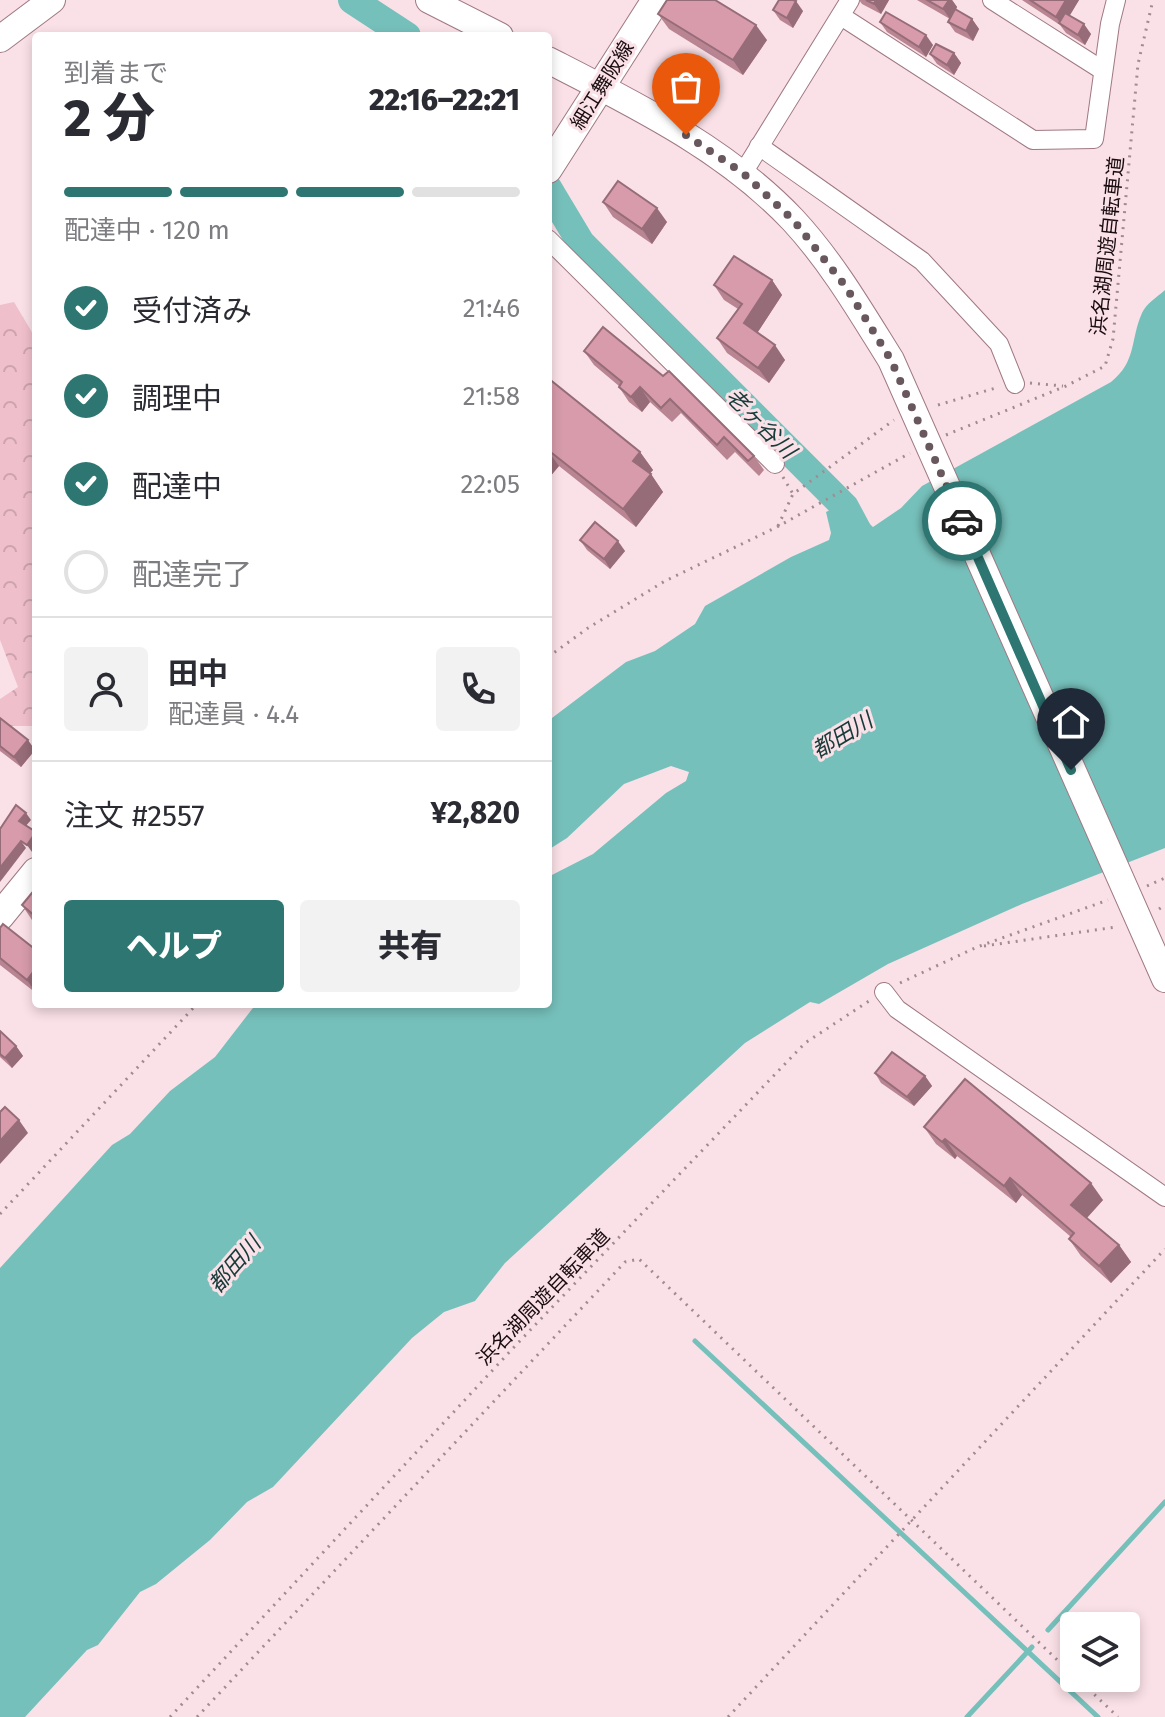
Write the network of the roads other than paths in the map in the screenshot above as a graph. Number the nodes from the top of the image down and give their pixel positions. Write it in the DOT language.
graph roads {
  1 [pos="52,0"];
  2 [pos="429,0"];
  3 [pos="656,0"];
  4 [pos="992,0"];
  5 [pos="1116,0"];
  6 [pos="846,8"];
  7 [pos="492,32"];
  8 [pos="0,39"];
  9 [pos="552,62"];
  10 [pos="1102,70"];
  11 [pos="601,87"];
  12 [pos="759,146"];
  13 [pos="552,162"];
  14 [pos="743,173"];
  15 [pos="552,243"];
  16 [pos="1015,384"];
  17 [pos="775,464"];
  18 [pos="32,877"];
  19 [pos="0,916"];
  20 [pos="1165,979"];
  21 [pos="884,992"];
  22 [pos="1165,1197"];
  1 -- 8 [label="street"];
  2 -- 7 [label="street"];
  3 -- 11 [label="main road, 細江舞阪線"];
  4 -- 10 [label="street"];
  5 -- 10 [label="street"];
  6 -- 10 [label="street"];
  6 -- 12 [label="street"];
  9 -- 11 [label="street"];
  11 -- 13 [label="main road, 細江舞阪線"];
  11 -- 14 [label="street"];
  12 -- 14 [label="street"];
  12 -- 16 [label="street"];
  14 -- 20 [label="street"];
  15 -- 17 [label="street"];
  18 -- 19 [label="main road"];
  21 -- 22 [label="street"];
}
